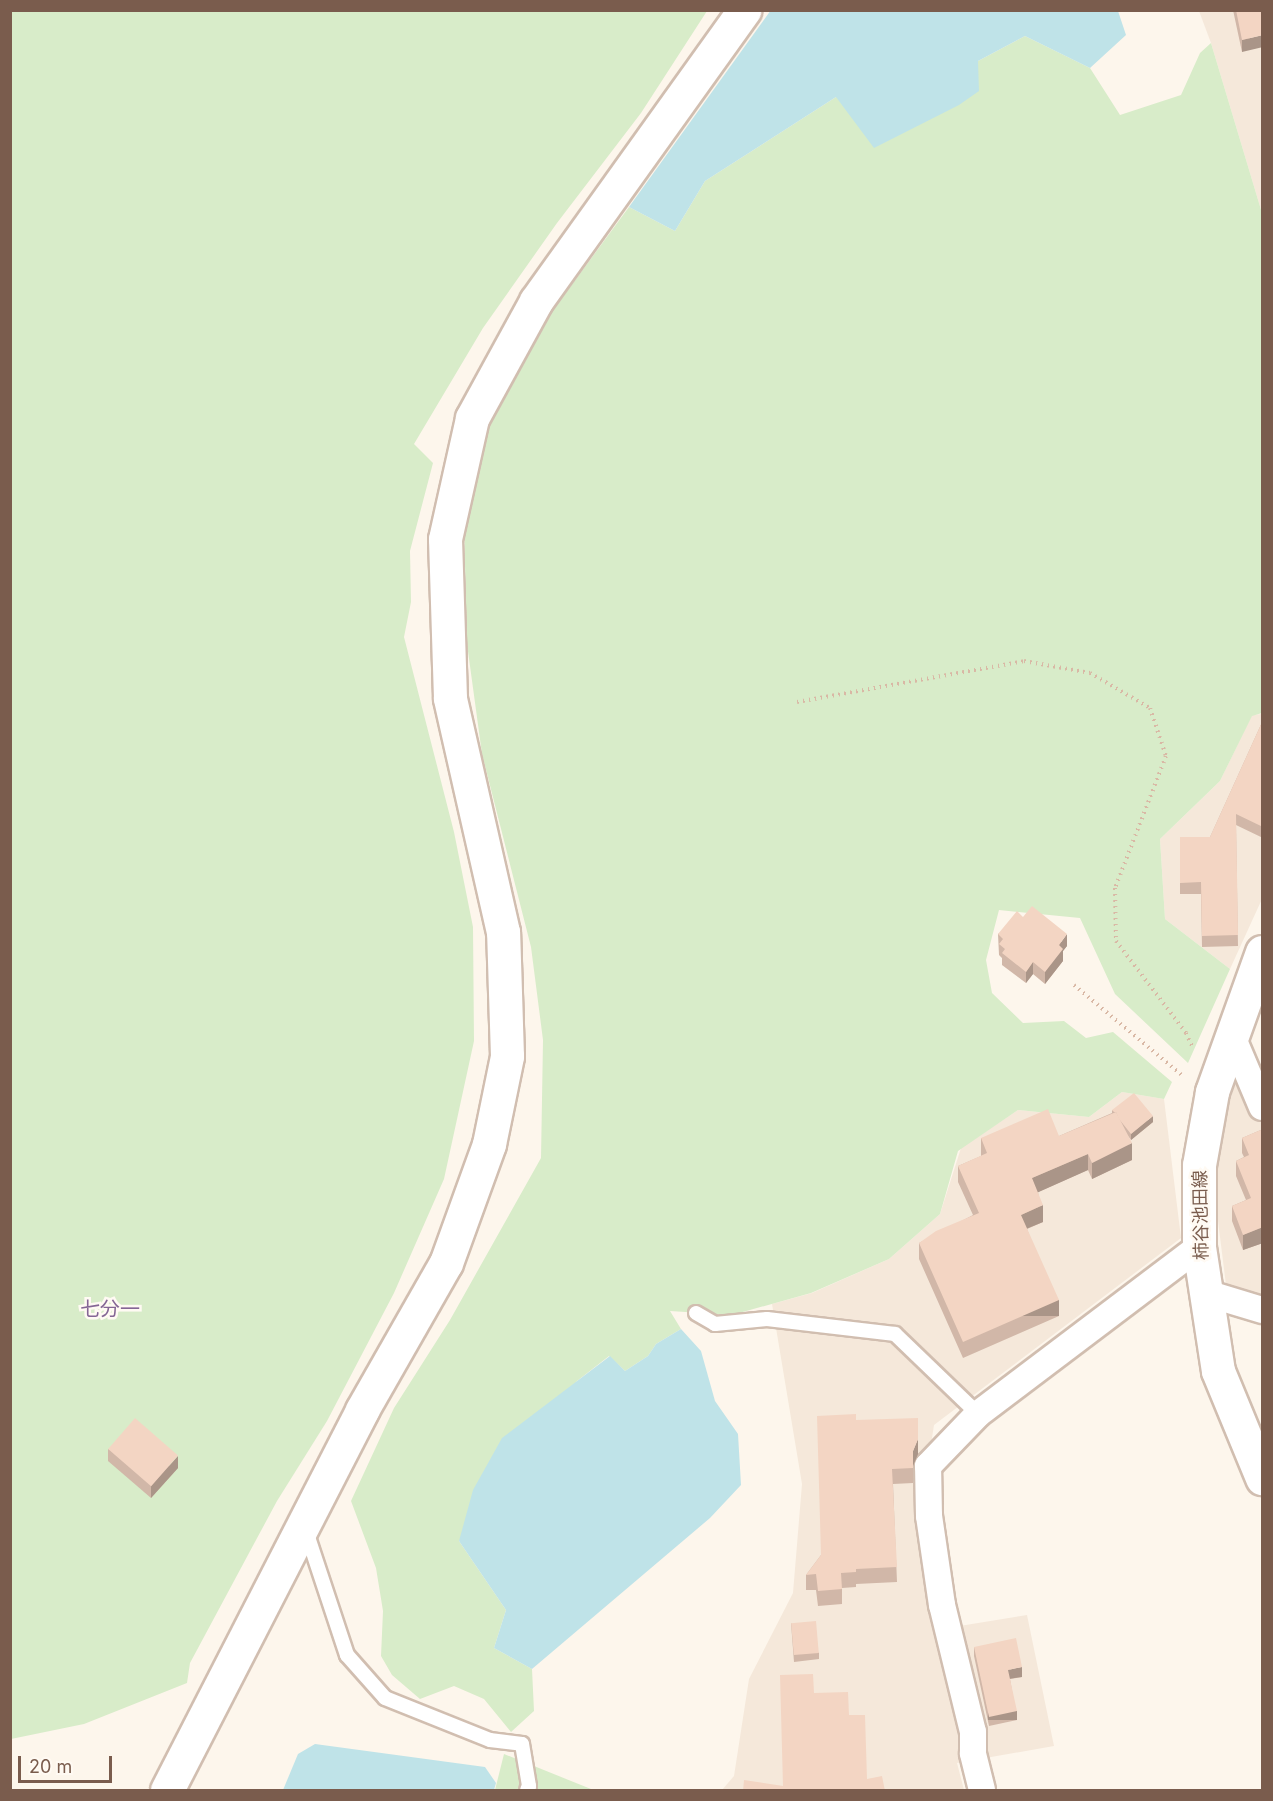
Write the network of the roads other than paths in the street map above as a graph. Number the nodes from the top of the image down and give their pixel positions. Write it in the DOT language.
graph roads {
  1 [pos="744,10"];
  2 [pos="1263,952"];
  3 [pos="1232,1036"];
  4 [pos="1263,1107"];
  5 [pos="1199,1246"];
  6 [pos="1206,1293"];
  7 [pos="1263,1310"];
  8 [pos="696,1313"];
  9 [pos="978,1414"];
  10 [pos="1263,1478"];
  11 [pos="304,1524"];
  12 [pos="167,1791"];
  13 [pos="527,1791"];
  14 [pos="982,1791"];
  1 -- 11 [label="street"];
  2 -- 3 [label="street, 柿谷池田線"];
  3 -- 4 [label="street"];
  3 -- 5 [label="street, 柿谷池田線"];
  5 -- 6 [label="street, 柿谷池田線"];
  5 -- 9 [label="street"];
  6 -- 7 [label="street"];
  6 -- 10 [label="street, 柿谷池田線"];
  8 -- 9 [label="lane"];
  9 -- 14 [label="street"];
  11 -- 12 [label="street"];
  11 -- 13 [label="lane"];
}
